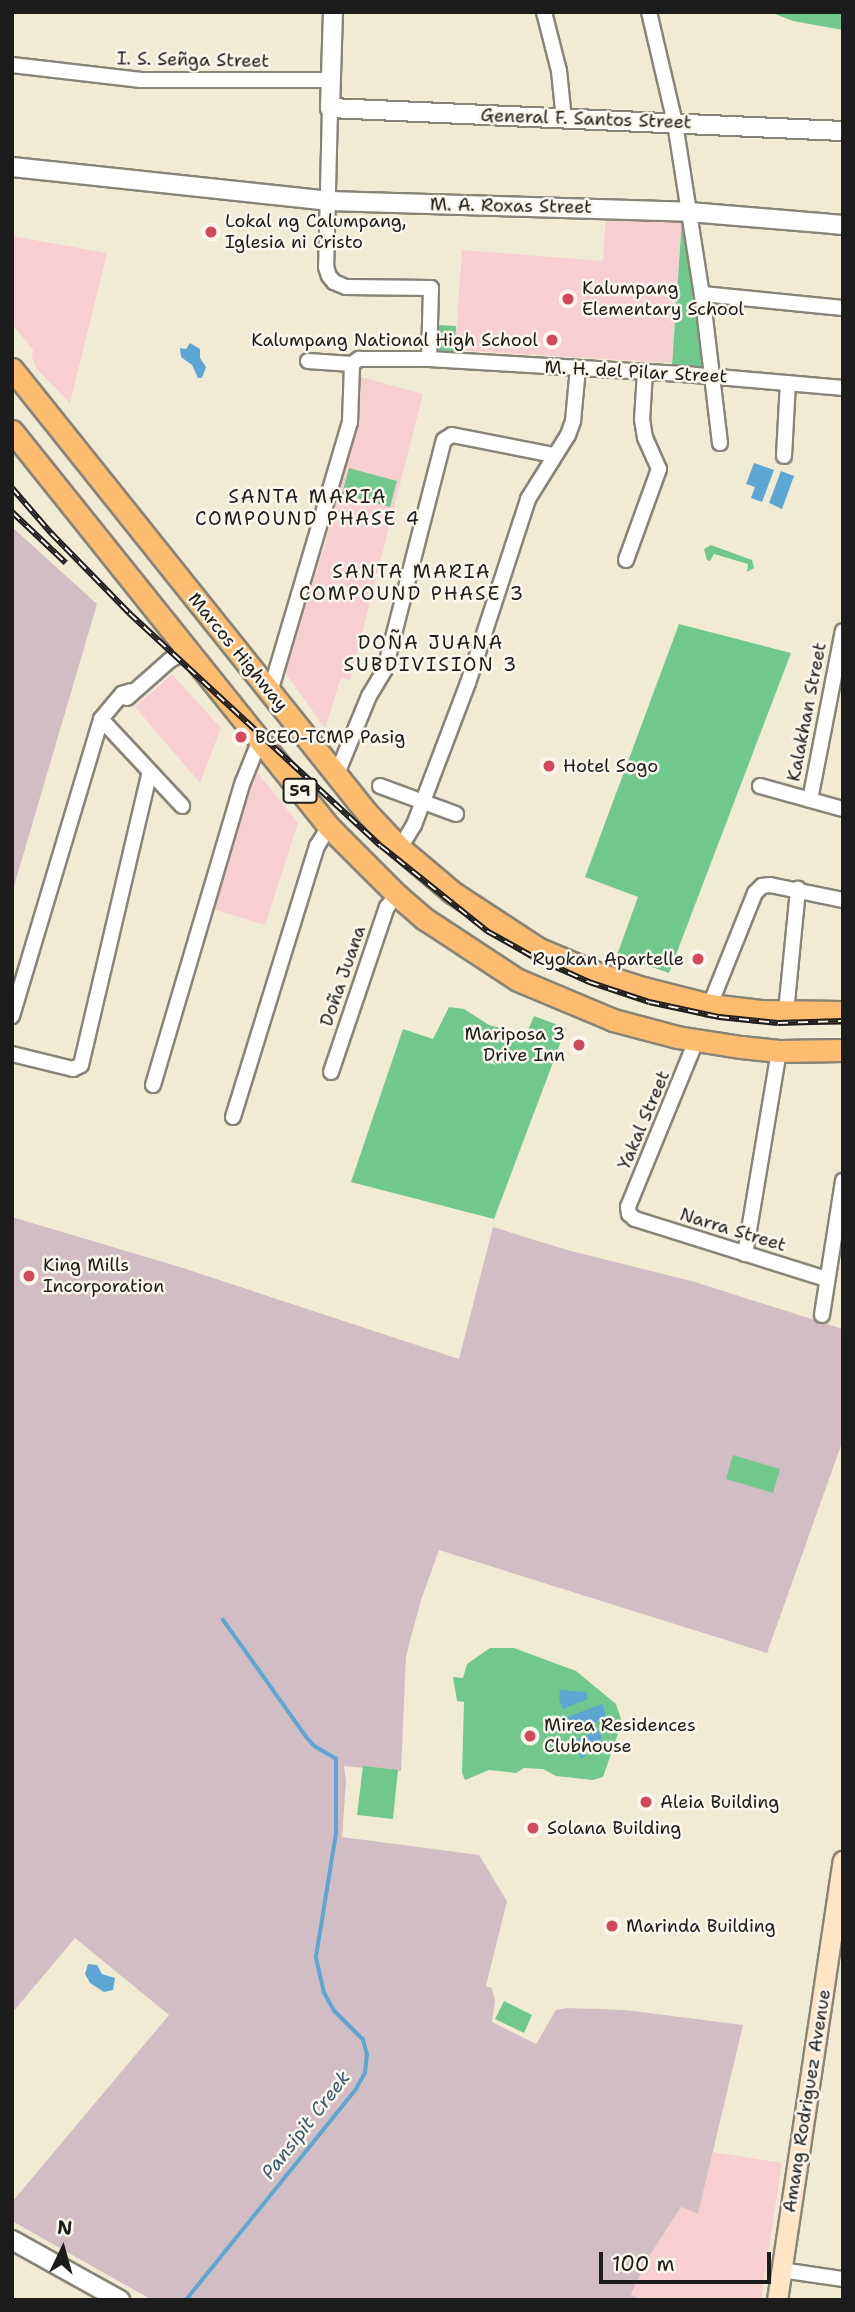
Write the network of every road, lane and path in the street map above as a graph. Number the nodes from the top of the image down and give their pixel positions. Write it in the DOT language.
graph roads {
  1 [pos="333,12"];
  2 [pos="544,12"];
  3 [pos="649,12"];
  4 [pos="12,65"];
  5 [pos="332,80"];
  6 [pos="330,108"];
  7 [pos="564,119"];
  8 [pos="675,122"];
  9 [pos="843,131"];
  10 [pos="12,167"];
  11 [pos="328,201"];
  12 [pos="689,212"];
  13 [pos="843,225"];
  14 [pos="702,295"];
  15 [pos="843,308"];
  16 [pos="429,359"];
  17 [pos="308,361"];
  18 [pos="352,364"];
  19 [pos="578,368"];
  20 [pos="12,369"];
  21 [pos="645,372"];
  22 [pos="711,376"];
  23 [pos="788,383"];
  24 [pos="843,388"];
  25 [pos="12,431"];
  26 [pos="720,443"];
  27 [pos="554,455"];
  28 [pos="784,456"];
  29 [pos="626,560"];
  30 [pos="213,621"];
  31 [pos="843,631"];
  32 [pos="226,638"];
  33 [pos="190,651"];
  34 [pos="270,692"];
  35 [pos="101,719"];
  36 [pos="259,742"];
  37 [pos="149,774"];
  38 [pos="336,776"];
  39 [pos="380,786"];
  40 [pos="760,786"];
  41 [pos="810,800"];
  42 [pos="421,803"];
  43 [pos="182,806"];
  44 [pos="843,809"];
  45 [pos="456,814"];
  46 [pos="329,827"];
  47 [pos="400,848"];
  48 [pos="798,889"];
  49 [pos="397,895"];
  50 [pos="843,900"];
  51 [pos="689,1000"];
  52 [pos="710,1005"];
  53 [pos="786,1012"];
  54 [pos="843,1012"];
  55 [pos="12,1016"];
  56 [pos="687,1039"];
  57 [pos="843,1049"];
  58 [pos="779,1051"];
  59 [pos="12,1054"];
  60 [pos="331,1072"];
  61 [pos="153,1085"];
  62 [pos="233,1117"];
  63 [pos="843,1181"];
  64 [pos="629,1214"];
  65 [pos="745,1254"];
  66 [pos="827,1279"];
  67 [pos="822,1315"];
  68 [pos="843,1861"];
  69 [pos="12,2240"];
  70 [pos="781,2270"];
  71 [pos="843,2279"];
  72 [pos="120,2300"];
  73 [pos="777,2300"];
  1 -- 5 [label="street"];
  2 -- 7 [label="street"];
  3 -- 8 [label="street"];
  4 -- 5 [label="street, I. S. Señga Street"];
  5 -- 6 [label="street"];
  6 -- 7 [label="street, General F. Santos Street"];
  6 -- 11 [label="street"];
  7 -- 8 [label="street, General F. Santos Street"];
  8 -- 9 [label="street, General F. Santos Street"];
  8 -- 12 [label="street"];
  10 -- 11 [label="street, M. A. Roxas Street"];
  11 -- 12 [label="street, M. A. Roxas Street"];
  11 -- 16 [label="street"];
  12 -- 13 [label="street, M. A. Roxas Street"];
  12 -- 14 [label="street"];
  14 -- 15 [label="street"];
  14 -- 22 [label="street"];
  16 -- 18 [label="street, M. H. del Pilar Street"];
  16 -- 19 [label="street, M. H. del Pilar Street"];
  17 -- 18 [label="street, M. H. del Pilar Street"];
  18 -- 34 [label="street"];
  19 -- 21 [label="street, M. H. del Pilar Street"];
  19 -- 27 [label="street"];
  20 -- 30 [label="main road, Marcos Highway / 59"];
  21 -- 22 [label="street, M. H. del Pilar Street"];
  21 -- 29 [label="street"];
  22 -- 23 [label="street, M. H. del Pilar Street"];
  22 -- 26 [label="street"];
  23 -- 24 [label="street, M. H. del Pilar Street"];
  23 -- 28 [label="street"];
  25 -- 33 [label="main road, Marcos Highway / 59"];
  27 -- 38 [label="street"];
  27 -- 42 [label="street"];
  30 -- 32 [label="main road, Marcos Highway / 59"];
  30 -- 33 [label="main road"];
  31 -- 41 [label="street, Kalakhan Street"];
  32 -- 33 [label="main road"];
  32 -- 34 [label="main road, Marcos Highway / 59"];
  33 -- 35 [label="street"];
  33 -- 36 [label="main road, Marcos Highway / 59"];
  34 -- 38 [label="main road, Marcos Highway / 59"];
  35 -- 37 [label="street"];
  35 -- 55 [label="street"];
  36 -- 46 [label="main road, Marcos Highway / 59"];
  36 -- 61 [label="street"];
  37 -- 43 [label="street"];
  37 -- 59 [label="street"];
  38 -- 47 [label="main road, Marcos Highway / 59"];
  39 -- 42 [label="street"];
  40 -- 41 [label="street"];
  41 -- 44 [label="street"];
  42 -- 45 [label="street"];
  42 -- 47 [label="street"];
  46 -- 49 [label="main road, Marcos Highway / 59"];
  46 -- 62 [label="street"];
  47 -- 51 [label="main road, Marcos Highway / 59"];
  48 -- 50 [label="street"];
  48 -- 52 [label="street"];
  48 -- 53 [label="street"];
  49 -- 56 [label="main road, Marcos Highway / 59"];
  49 -- 60 [label="street, Doña Juana"];
  51 -- 52 [label="main road, Marcos Highway / 59"];
  51 -- 56 [label="main road"];
  52 -- 53 [label="main road, Marcos Highway / 59"];
  53 -- 54 [label="main road, Marcos Highway / 59"];
  56 -- 58 [label="main road, Marcos Highway / 59"];
  56 -- 64 [label="street, Yakal Street"];
  57 -- 58 [label="main road, Marcos Highway / 59"];
  58 -- 65 [label="street"];
  63 -- 66 [label="street"];
  64 -- 65 [label="street, Narra Street"];
  65 -- 66 [label="street, Narra Street"];
  66 -- 67 [label="street"];
  68 -- 70 [label="main road, Amang Rodriguez Avenue"];
  69 -- 72 [label="street"];
  70 -- 71 [label="street"];
  70 -- 73 [label="main road, Amang Rodriguez Avenue"];
}
